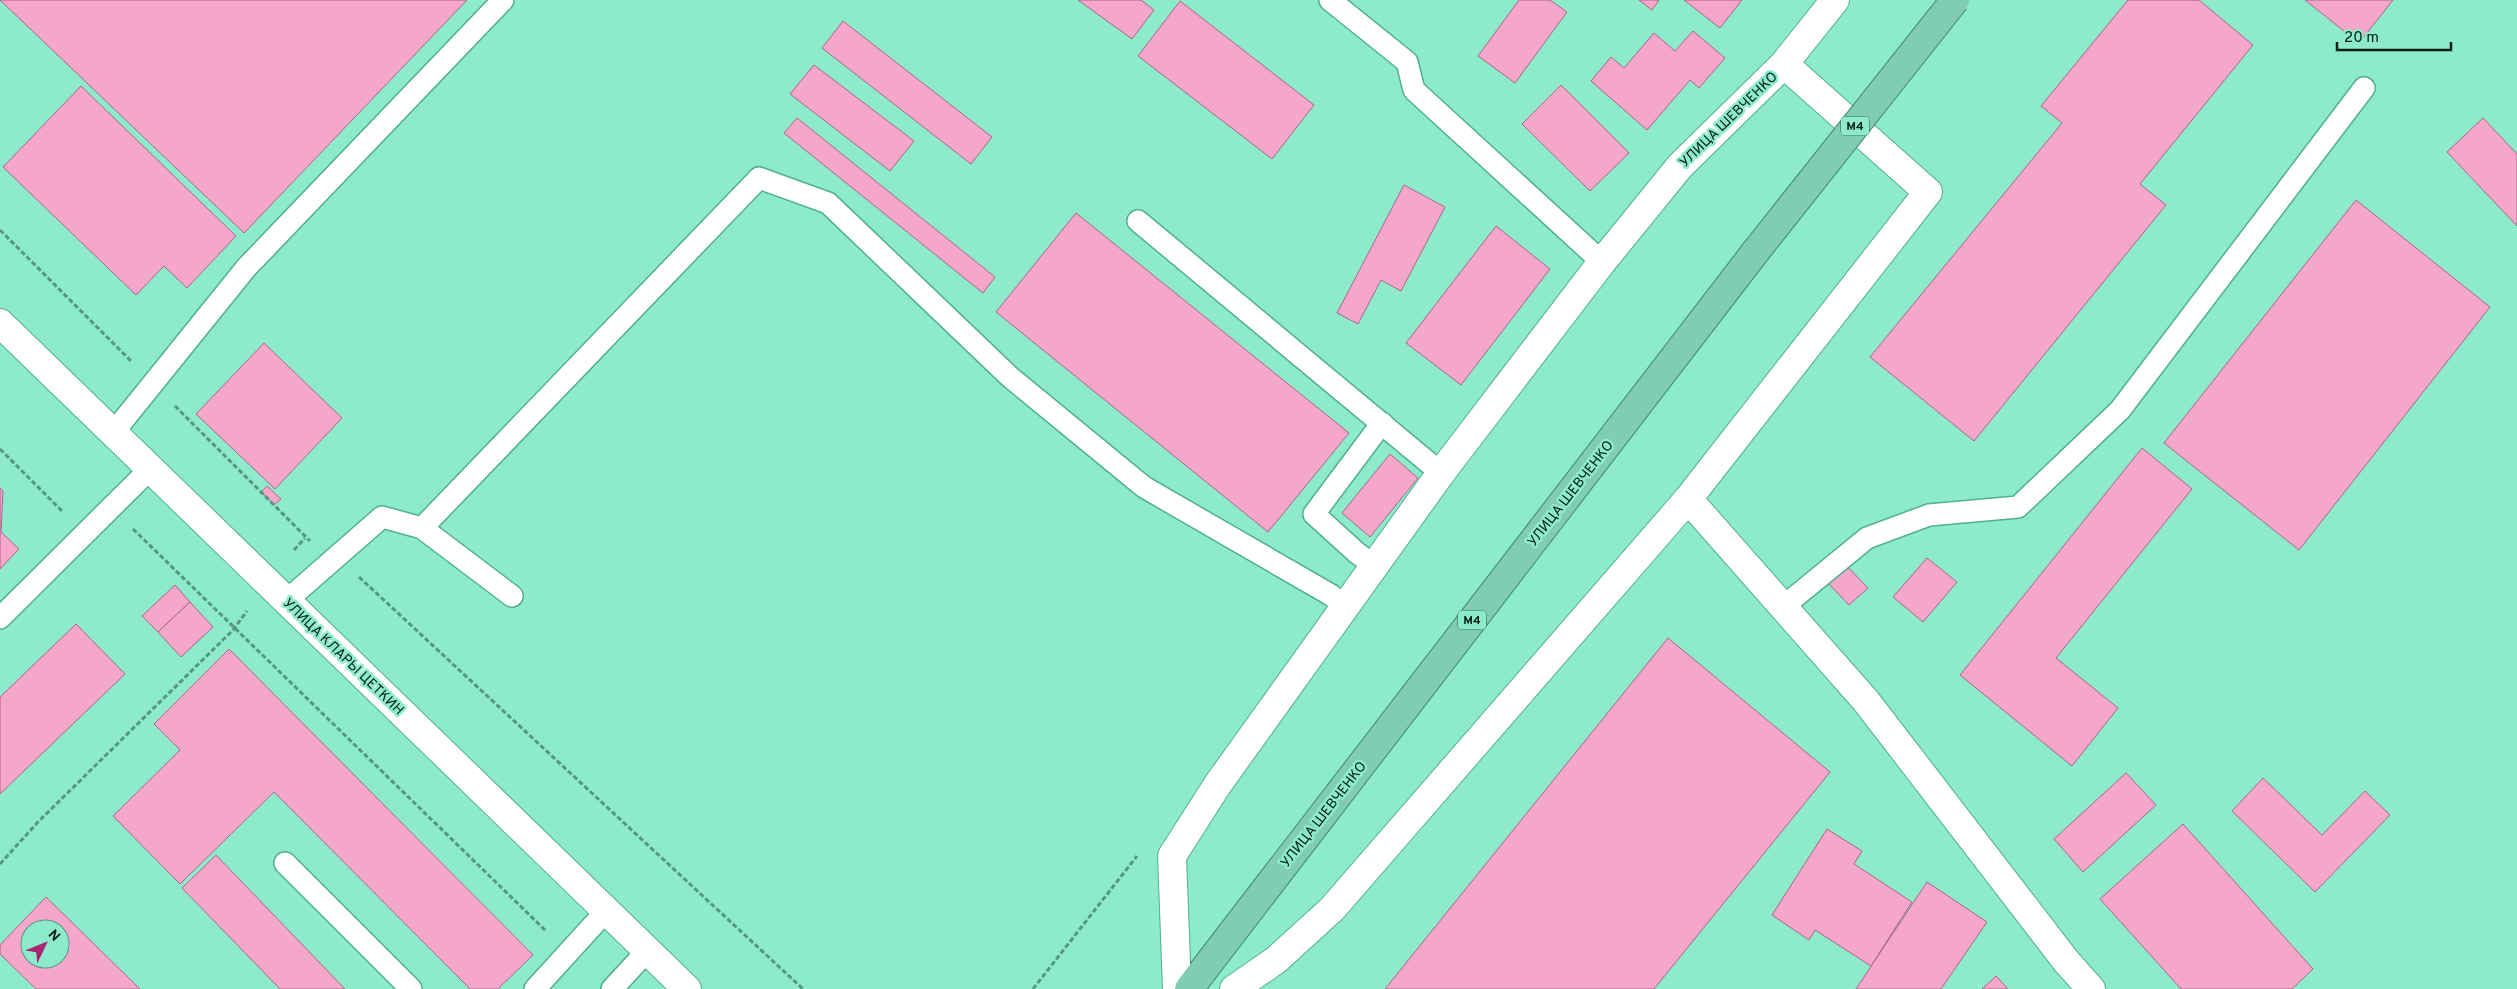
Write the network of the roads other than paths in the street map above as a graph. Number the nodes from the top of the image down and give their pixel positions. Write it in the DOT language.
graph roads {
  1 [pos="503,0"];
  2 [pos="1330,0"];
  3 [pos="1835,0"];
  4 [pos="1955,0"];
  5 [pos="1784,64"];
  6 [pos="2364,88"];
  7 [pos="1138,221"];
  8 [pos="1602,262"];
  9 [pos="0,324"];
  10 [pos="1382,423"];
  11 [pos="113,433"];
  12 [pos="150,469"];
  13 [pos="1441,473"];
  14 [pos="1688,499"];
  15 [pos="422,528"];
  16 [pos="1375,566"];
  17 [pos="276,592"];
  18 [pos="512,596"];
  19 [pos="1784,606"];
  20 [pos="1345,607"];
  21 [pos="0,618"];
  22 [pos="286,863"];
  23 [pos="607,910"];
  24 [pos="648,950"];
  25 [pos="411,989"];
  26 [pos="535,989"];
  27 [pos="612,989"];
  28 [pos="687,989"];
  29 [pos="1178,989"];
  30 [pos="1189,989"];
  31 [pos="1234,989"];
  32 [pos="2091,989"];
  1 -- 11 [label="lane"];
  2 -- 8 [label="lane"];
  3 -- 5 [label="street, УЛИЦА ШЕВЧЕНКО"];
  4 -- 30 [label="highway, УЛИЦА ШЕВЧЕНКО / M4, bridge"];
  5 -- 8 [label="street, УЛИЦА ШЕВЧЕНКО"];
  5 -- 14 [label="street"];
  6 -- 19 [label="lane"];
  7 -- 10 [label="lane"];
  8 -- 13 [label="street, УЛИЦА ШЕВЧЕНКО"];
  9 -- 11 [label="street, УЛИЦА КЛАРЫ ЦЕТКИН"];
  10 -- 13 [label="lane"];
  10 -- 16 [label="lane"];
  11 -- 12 [label="street, УЛИЦА КЛАРЫ ЦЕТКИН"];
  12 -- 17 [label="street, УЛИЦА КЛАРЫ ЦЕТКИН"];
  12 -- 21 [label="lane"];
  13 -- 16 [label="street, УЛИЦА ШЕВЧЕНКО"];
  14 -- 19 [label="street"];
  14 -- 31 [label="street"];
  15 -- 17 [label="lane"];
  15 -- 18 [label="lane"];
  15 -- 20 [label="lane"];
  16 -- 20 [label="street, УЛИЦА ШЕВЧЕНКО"];
  17 -- 23 [label="street, УЛИЦА КЛАРЫ ЦЕТКИН"];
  19 -- 32 [label="street"];
  20 -- 29 [label="street, УЛИЦА ШЕВЧЕНКО"];
  22 -- 25 [label="lane"];
  23 -- 24 [label="street, УЛИЦА КЛАРЫ ЦЕТКИН"];
  23 -- 26 [label="lane"];
  24 -- 27 [label="lane"];
  24 -- 28 [label="street, УЛИЦА КЛАРЫ ЦЕТКИН"];
}
